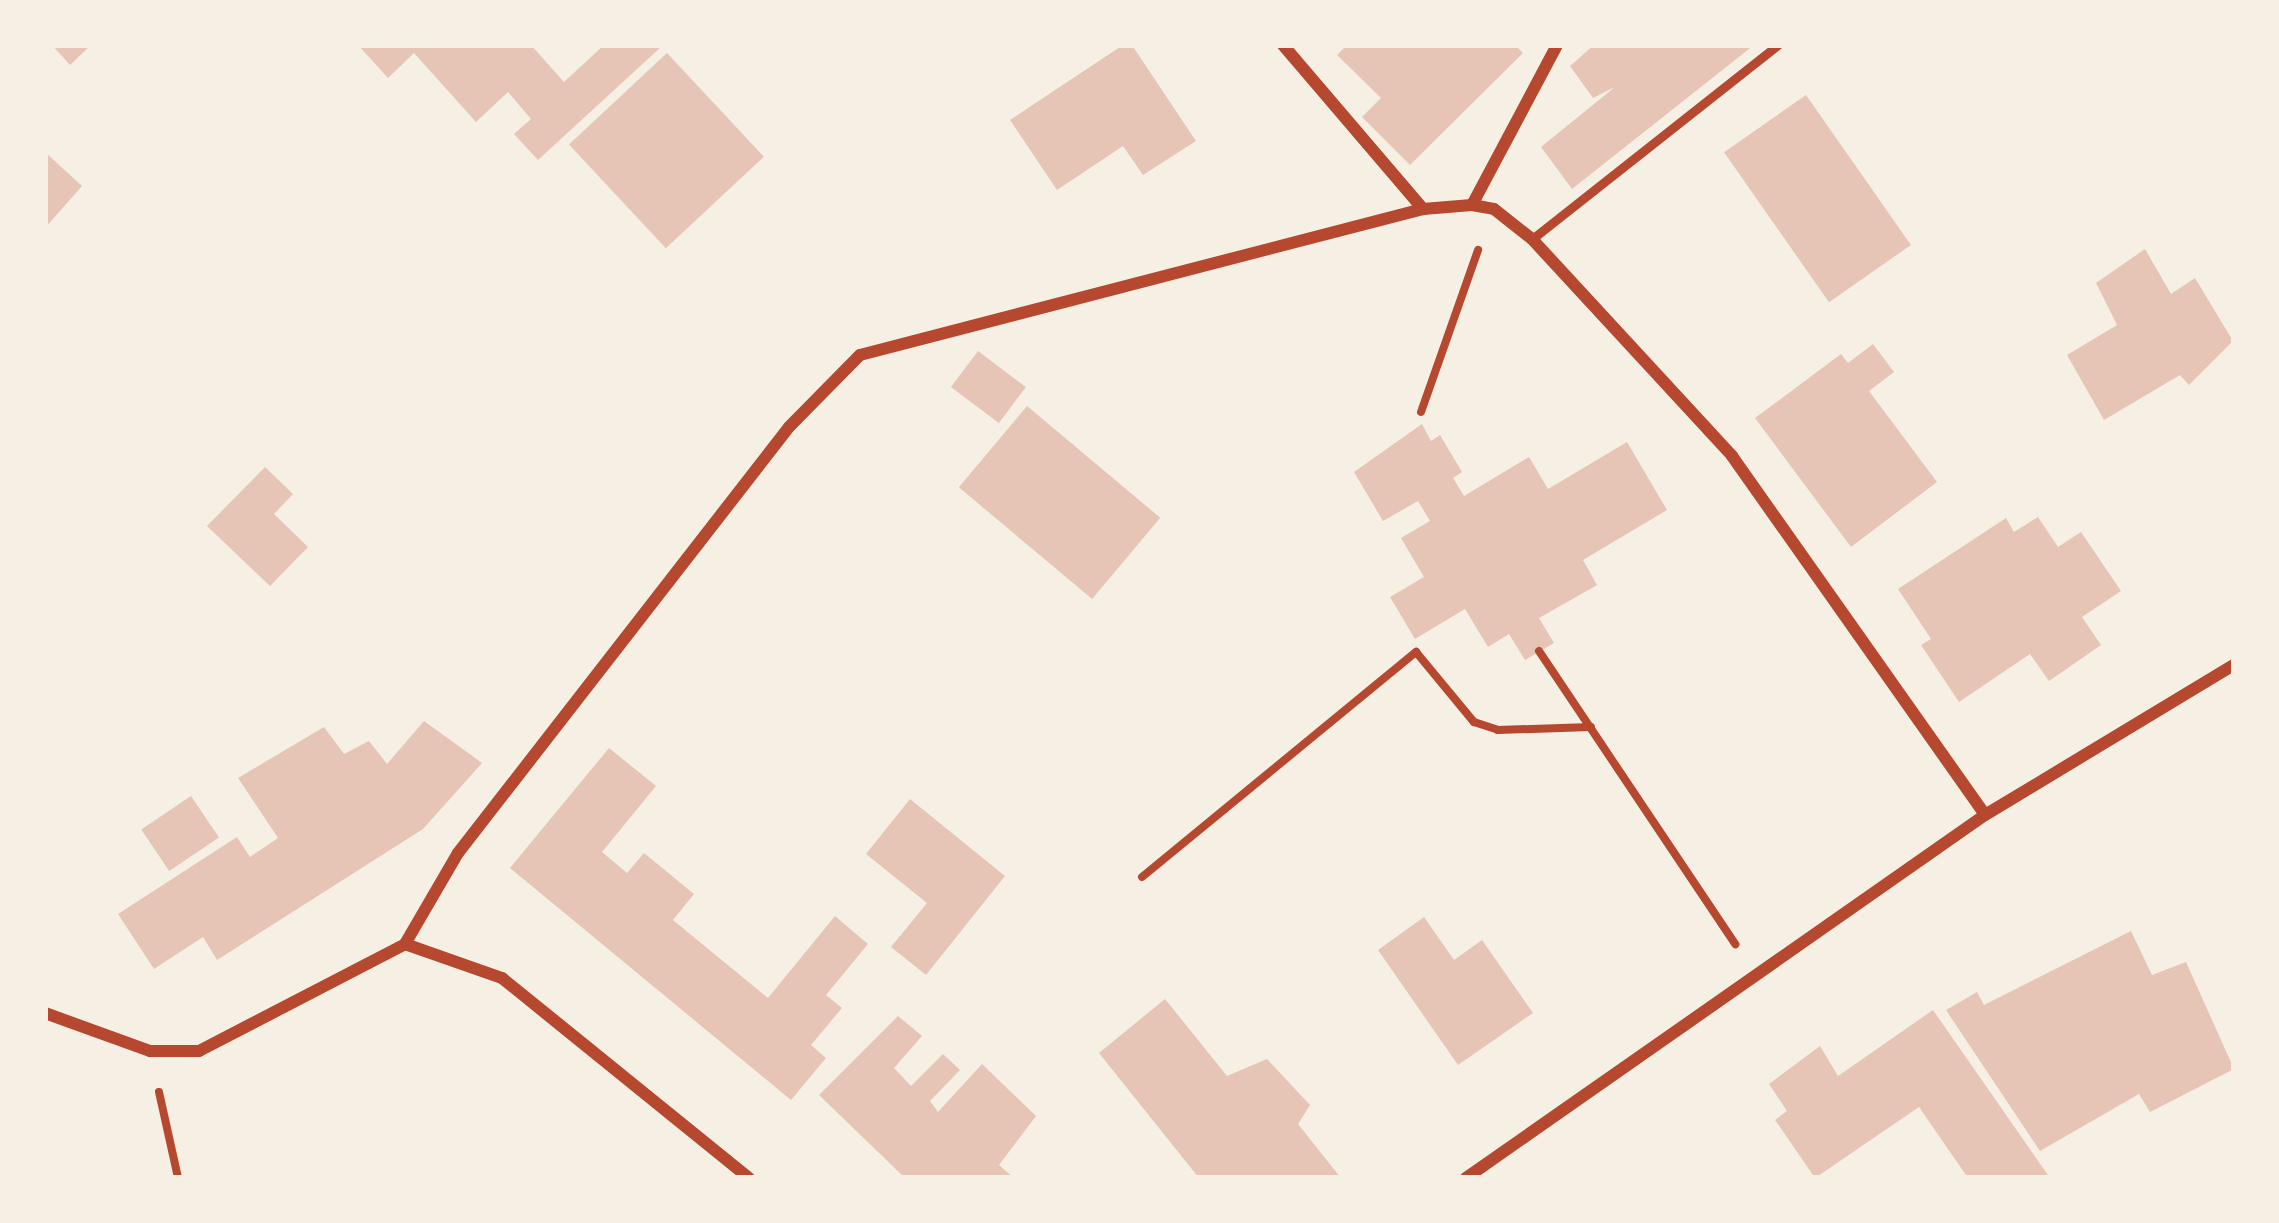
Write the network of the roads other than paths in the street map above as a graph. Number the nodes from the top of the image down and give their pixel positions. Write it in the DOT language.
graph roads {
  1 [pos="1283,45"];
  2 [pos="1557,45"];
  3 [pos="1778,45"];
  4 [pos="1472,205"];
  5 [pos="1423,209"];
  6 [pos="1532,239"];
  7 [pos="2234,665"];
  8 [pos="1985,815"];
  9 [pos="405,944"];
  10 [pos="45,1013"];
  11 [pos="749,1178"];
  12 [pos="1466,1178"];
  1 -- 5 [label="street"];
  2 -- 4 [label="street"];
  3 -- 6 [label="lane"];
  4 -- 5 [label="street"];
  4 -- 6 [label="street"];
  5 -- 9 [label="street"];
  6 -- 8 [label="street"];
  7 -- 8 [label="street"];
  8 -- 12 [label="street"];
  9 -- 10 [label="street"];
  9 -- 11 [label="street"];
}
